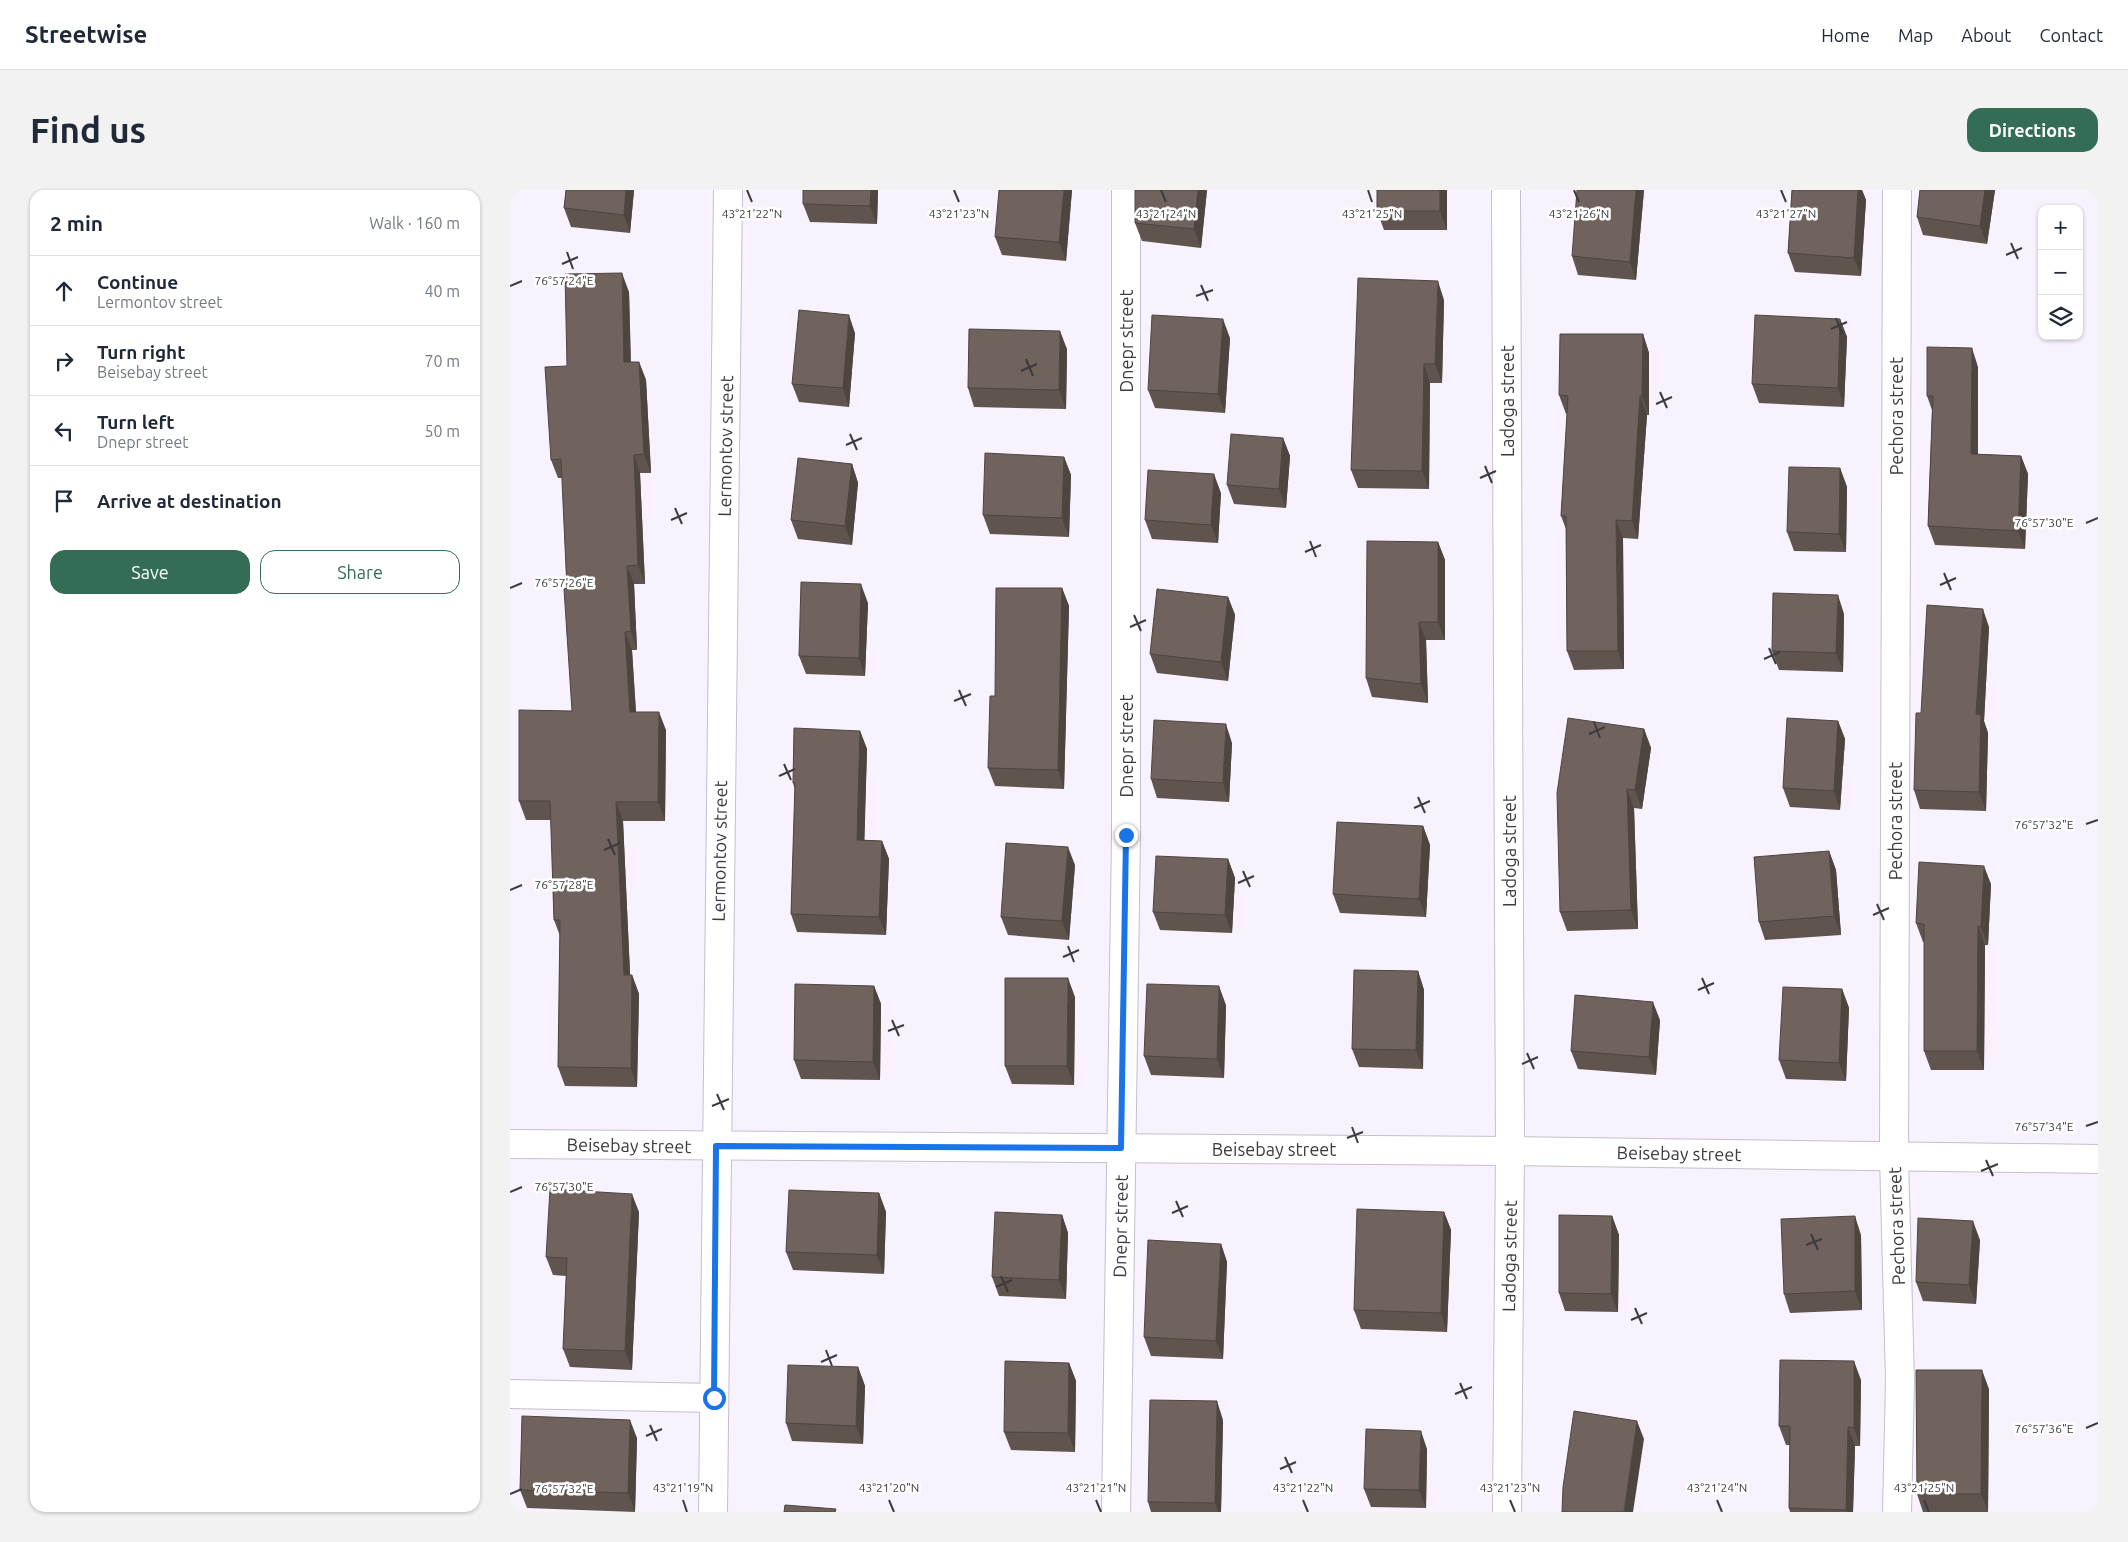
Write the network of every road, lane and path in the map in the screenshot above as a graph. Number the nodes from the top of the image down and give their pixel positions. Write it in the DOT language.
graph roads {
  1 [pos="728,190"];
  2 [pos="1126,190"];
  3 [pos="1506,190"];
  4 [pos="1897,190"];
  5 [pos="510,1144"];
  6 [pos="716,1146"];
  7 [pos="1121,1148"];
  8 [pos="1510,1151"];
  9 [pos="1894,1156"];
  10 [pos="2098,1159"];
  11 [pos="510,1394"];
  12 [pos="714,1398"];
  13 [pos="713,1512"];
  14 [pos="1116,1512"];
  15 [pos="1507,1512"];
  16 [pos="1897,1512"];
  1 -- 6 [label="street, Lermontov street"];
  2 -- 7 [label="street, Dnepr street"];
  3 -- 8 [label="street, Ladoga street"];
  4 -- 9 [label="street, Pechora street"];
  5 -- 6 [label="street, Beisebay street"];
  6 -- 7 [label="street, Beisebay street"];
  6 -- 12 [label="street, Lermontov street"];
  7 -- 8 [label="street, Beisebay street"];
  7 -- 14 [label="street, Dnepr street"];
  8 -- 9 [label="street, Beisebay street"];
  8 -- 15 [label="street, Ladoga street"];
  9 -- 10 [label="street, Beisebay street"];
  9 -- 16 [label="street, Pechora street"];
  11 -- 12 [label="street"];
  12 -- 13 [label="street, Lermontov street"];
}
